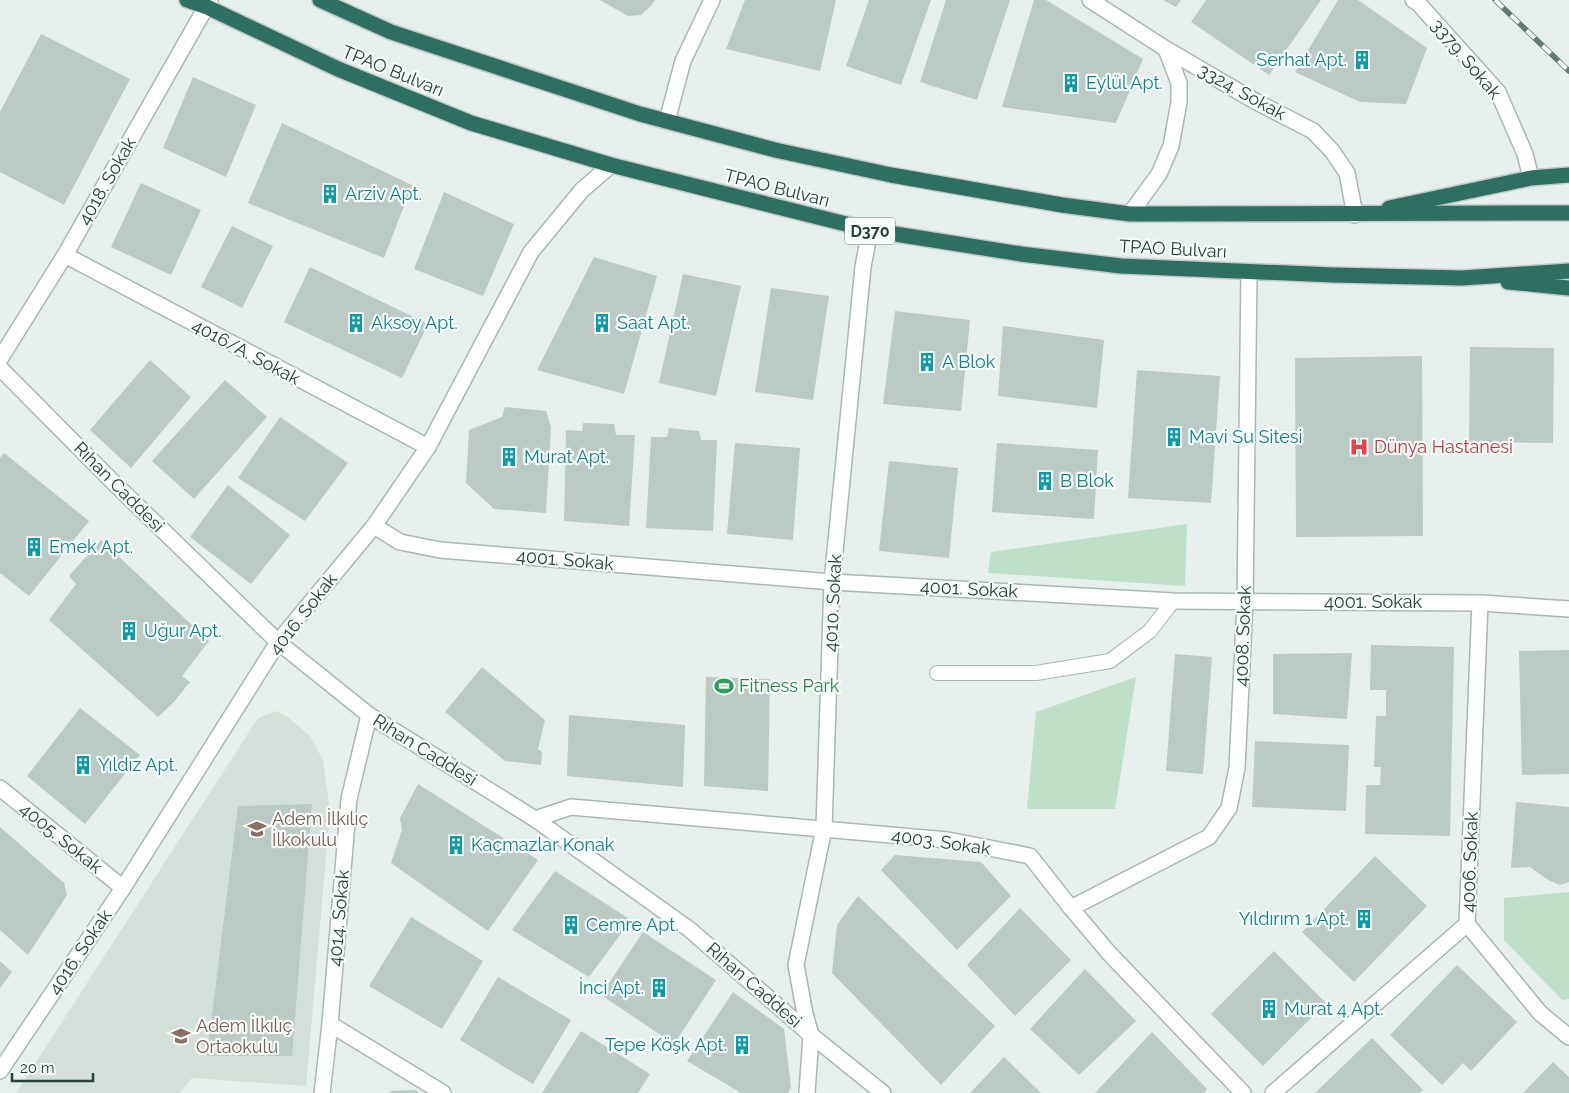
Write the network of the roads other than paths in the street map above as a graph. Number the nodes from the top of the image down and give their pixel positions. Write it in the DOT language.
graph roads {
  1 [pos="188,0"];
  2 [pos="320,0"];
  3 [pos="712,0"];
  4 [pos="1090,0"];
  5 [pos="1413,0"];
  6 [pos="209,4"];
  7 [pos="1166,50"];
  8 [pos="667,121"];
  9 [pos="611,165"];
  10 [pos="1569,175"];
  11 [pos="1531,178"];
  12 [pos="1569,213"];
  13 [pos="1130,214"];
  14 [pos="1355,215"];
  15 [pos="870,230"];
  16 [pos="65,255"];
  17 [pos="1569,271"];
  18 [pos="1249,272"];
  19 [pos="1462,278"];
  20 [pos="1569,288"];
  21 [pos="0,359"];
  22 [pos="0,368"];
  23 [pos="428,447"];
  24 [pos="374,526"];
  25 [pos="832,582"];
  26 [pos="1173,601"];
  27 [pos="1245,602"];
  28 [pos="1480,603"];
  29 [pos="1569,609"];
  30 [pos="278,642"];
  31 [pos="937,673"];
  32 [pos="370,715"];
  33 [pos="0,788"];
  34 [pos="536,819"];
  35 [pos="824,828"];
  36 [pos="123,888"];
  37 [pos="1071,908"];
  38 [pos="1467,924"];
  39 [pos="330,1024"];
  40 [pos="811,1035"];
  41 [pos="1569,1037"];
  42 [pos="0,1071"];
  43 [pos="322,1093"];
  44 [pos="442,1093"];
  45 [pos="807,1093"];
  46 [pos="883,1093"];
  47 [pos="1243,1093"];
  48 [pos="1273,1093"];
  1 -- 6 [label="highway, TPAO Bulvarı / D370"];
  2 -- 8 [label="highway, TPAO Bulvarı"];
  3 -- 8 [label="street"];
  4 -- 7 [label="street, 3324. Sokak"];
  5 -- 11 [label="street, 3379. Sokak"];
  6 -- 9 [label="highway, TPAO Bulvarı / D370"];
  6 -- 16 [label="street, 4018. Sokak"];
  7 -- 13 [label="street"];
  7 -- 14 [label="street, 3324. Sokak"];
  8 -- 13 [label="highway, TPAO Bulvarı"];
  9 -- 15 [label="highway, TPAO Bulvarı / D370"];
  9 -- 23 [label="street, 4016. Sokak"];
  10 -- 11 [label="highway"];
  11 -- 14 [label="highway"];
  12 -- 14 [label="highway, TPAO Bulvarı"];
  13 -- 14 [label="highway, TPAO Bulvarı"];
  15 -- 18 [label="highway, TPAO Bulvarı / D370"];
  15 -- 25 [label="street, 4010. Sokak"];
  16 -- 21 [label="street, 4018. Sokak"];
  16 -- 23 [label="street, 4016/A. Sokak"];
  17 -- 19 [label="highway, TPAO Bulvarı / D370"];
  18 -- 19 [label="highway, TPAO Bulvarı / D370"];
  18 -- 27 [label="street, 4008. Sokak"];
  19 -- 20 [label="highway"];
  22 -- 30 [label="street, Rıhan Caddesi"];
  23 -- 24 [label="street, 4016. Sokak"];
  24 -- 25 [label="street, 4001. Sokak"];
  24 -- 30 [label="street, 4016. Sokak"];
  25 -- 26 [label="street, 4001. Sokak"];
  25 -- 35 [label="street, 4010. Sokak"];
  26 -- 27 [label="street, 4001. Sokak"];
  26 -- 31 [label="lane"];
  27 -- 28 [label="street, 4001. Sokak"];
  27 -- 37 [label="street, 4008. Sokak"];
  28 -- 29 [label="street, 4001. Sokak"];
  28 -- 38 [label="street, 4006. Sokak"];
  30 -- 32 [label="street, Rıhan Caddesi"];
  30 -- 36 [label="street, 4016. Sokak"];
  32 -- 34 [label="street, Rıhan Caddesi"];
  32 -- 39 [label="street, 4014. Sokak"];
  33 -- 36 [label="street, 4005. Sokak"];
  34 -- 35 [label="street, 4003. Sokak"];
  34 -- 40 [label="street, Rıhan Caddesi"];
  35 -- 37 [label="street, 4003. Sokak"];
  35 -- 40 [label="street, 4010. Sokak"];
  36 -- 42 [label="street, 4016. Sokak"];
  37 -- 47 [label="street, 4003. Sokak"];
  38 -- 41 [label="street"];
  38 -- 48 [label="street, 4006. Sokak"];
  39 -- 43 [label="street, 4014. Sokak"];
  39 -- 44 [label="street"];
  40 -- 45 [label="street, 4010. Sokak"];
  40 -- 46 [label="street, Rıhan Caddesi"];
}
